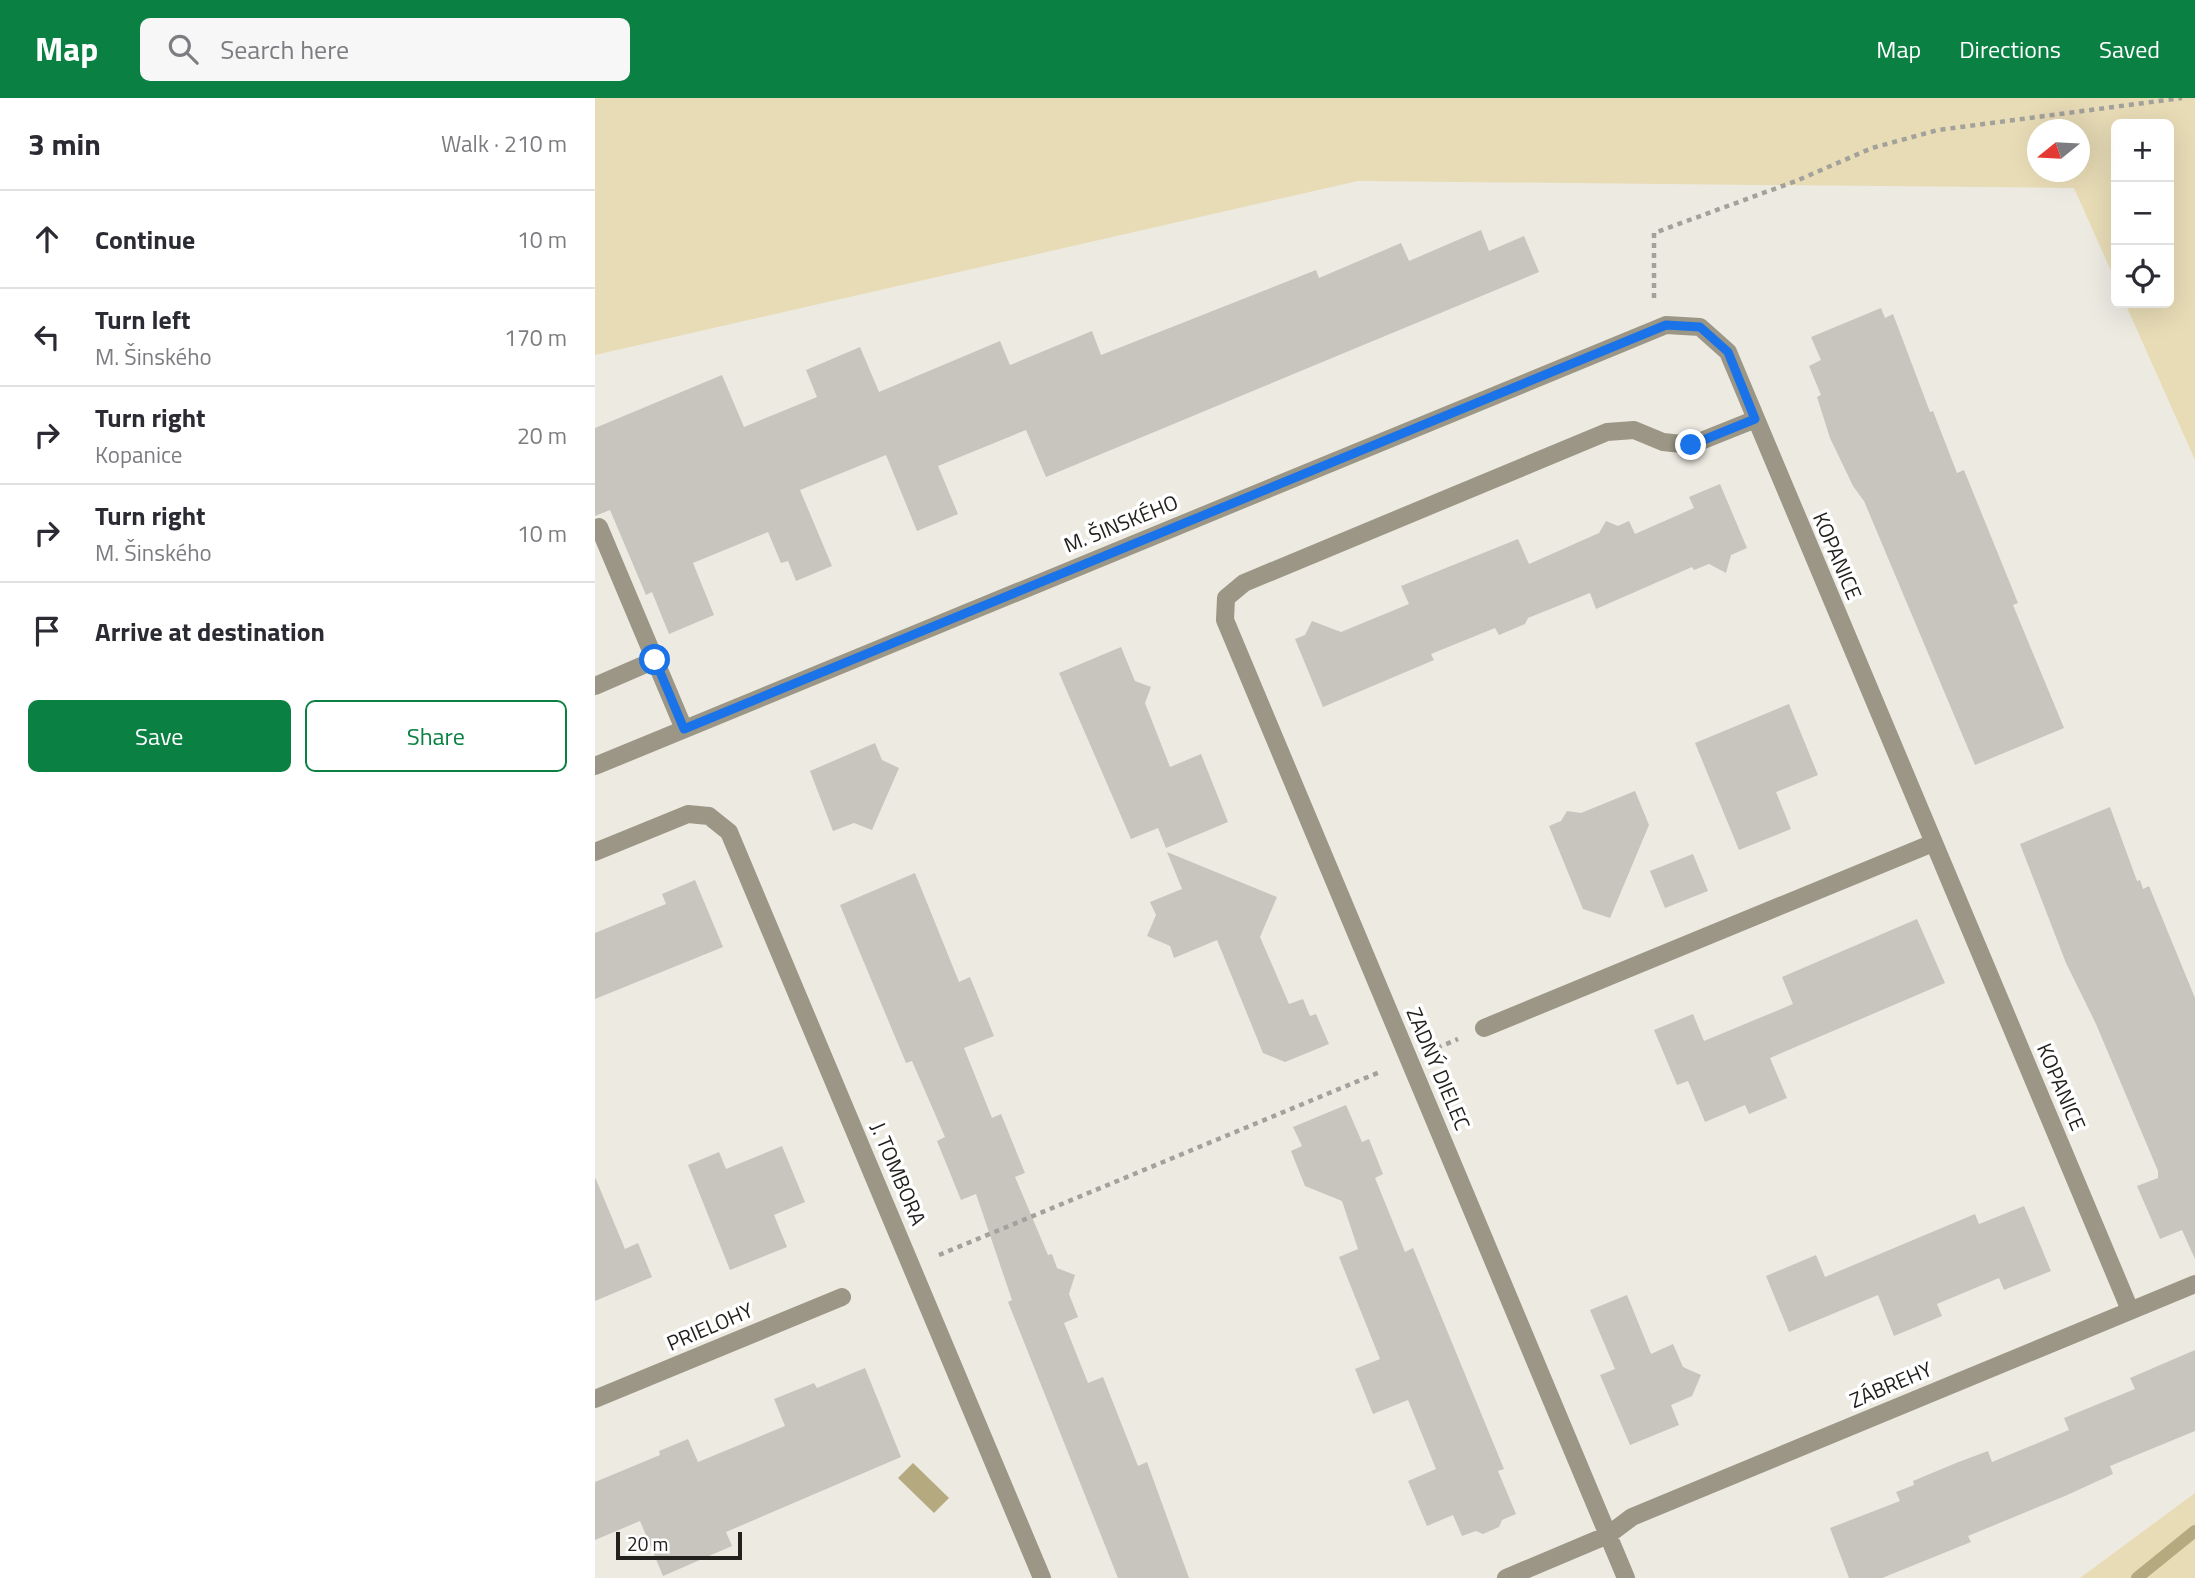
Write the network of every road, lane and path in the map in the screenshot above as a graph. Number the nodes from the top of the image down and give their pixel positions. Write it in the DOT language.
graph roads {
  1 [pos="2182,98"];
  2 [pos="1666,325"];
  3 [pos="1755,419"];
  4 [pos="599,527"];
  5 [pos="655,660"];
  6 [pos="595,686"];
  7 [pos="684,729"];
  8 [pos="595,766"];
  9 [pos="1933,843"];
  10 [pos="595,852"];
  11 [pos="1484,1028"];
  12 [pos="1409,1060"];
  13 [pos="912,1267"];
  14 [pos="2195,1284"];
  15 [pos="842,1297"];
  16 [pos="2130,1310"];
  17 [pos="595,1399"];
  18 [pos="1608,1535"];
  19 [pos="1042,1578"];
  20 [pos="1506,1578"];
  21 [pos="1626,1578"];
  1 -- 2 [label="path"];
  2 -- 3 [label="street, KOPANICE"];
  2 -- 7 [label="street, M. ŠINSKÉHO"];
  3 -- 9 [label="street, KOPANICE"];
  3 -- 12 [label="street, ZADNÝ DIELEC"];
  4 -- 5 [label="street"];
  5 -- 6 [label="street"];
  5 -- 7 [label="street"];
  7 -- 8 [label="street, M. ŠINSKÉHO"];
  9 -- 11 [label="street"];
  9 -- 16 [label="street, KOPANICE"];
  10 -- 13 [label="street, J. TOMBORA"];
  11 -- 12 [label="path"];
  12 -- 13 [label="path"];
  12 -- 18 [label="street, ZADNÝ DIELEC"];
  13 -- 19 [label="street, J. TOMBORA"];
  14 -- 16 [label="street, ZÁBREHY"];
  15 -- 17 [label="street, PRIELOHY"];
  16 -- 18 [label="street, ZÁBREHY"];
  18 -- 20 [label="street, ZÁBREHY"];
  18 -- 21 [label="street, ZADNÝ DIELEC"];
}
